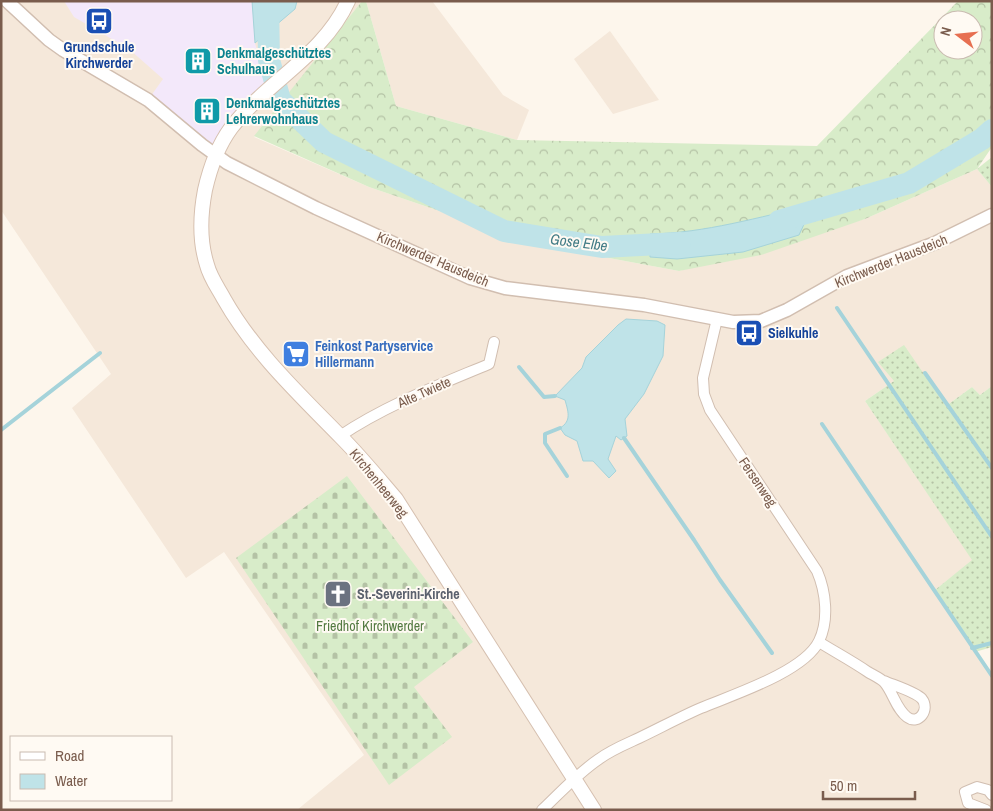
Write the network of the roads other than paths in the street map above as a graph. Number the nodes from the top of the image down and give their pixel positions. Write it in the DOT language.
graph roads {
  1 [pos="7,1"];
  2 [pos="348,1"];
  3 [pos="215,155"];
  4 [pos="992,215"];
  5 [pos="717,319"];
  6 [pos="494,342"];
  7 [pos="340,436"];
  8 [pos="819,642"];
  9 [pos="884,681"];
  10 [pos="574,780"];
  11 [pos="992,795"];
  12 [pos="542,810"];
  13 [pos="594,810"];
  14 [pos="986,810"];
  1 -- 3 [label="street, Kirchwerder Hausdeich"];
  2 -- 3 [label="main road, Kirchenheerweg"];
  3 -- 5 [label="street, Kirchwerder Hausdeich"];
  3 -- 7 [label="main road, Kirchenheerweg"];
  4 -- 5 [label="street, Kirchwerder Hausdeich"];
  5 -- 8 [label="street, Fersenweg"];
  6 -- 7 [label="street, Alte Twiete"];
  7 -- 10 [label="main road, Kirchenheerweg"];
  8 -- 9 [label="street"];
  8 -- 10 [label="street"];
  10 -- 12 [label="street"];
  10 -- 13 [label="main road, Kirchenheerweg"];
  11 -- 14 [label="street"];
}
